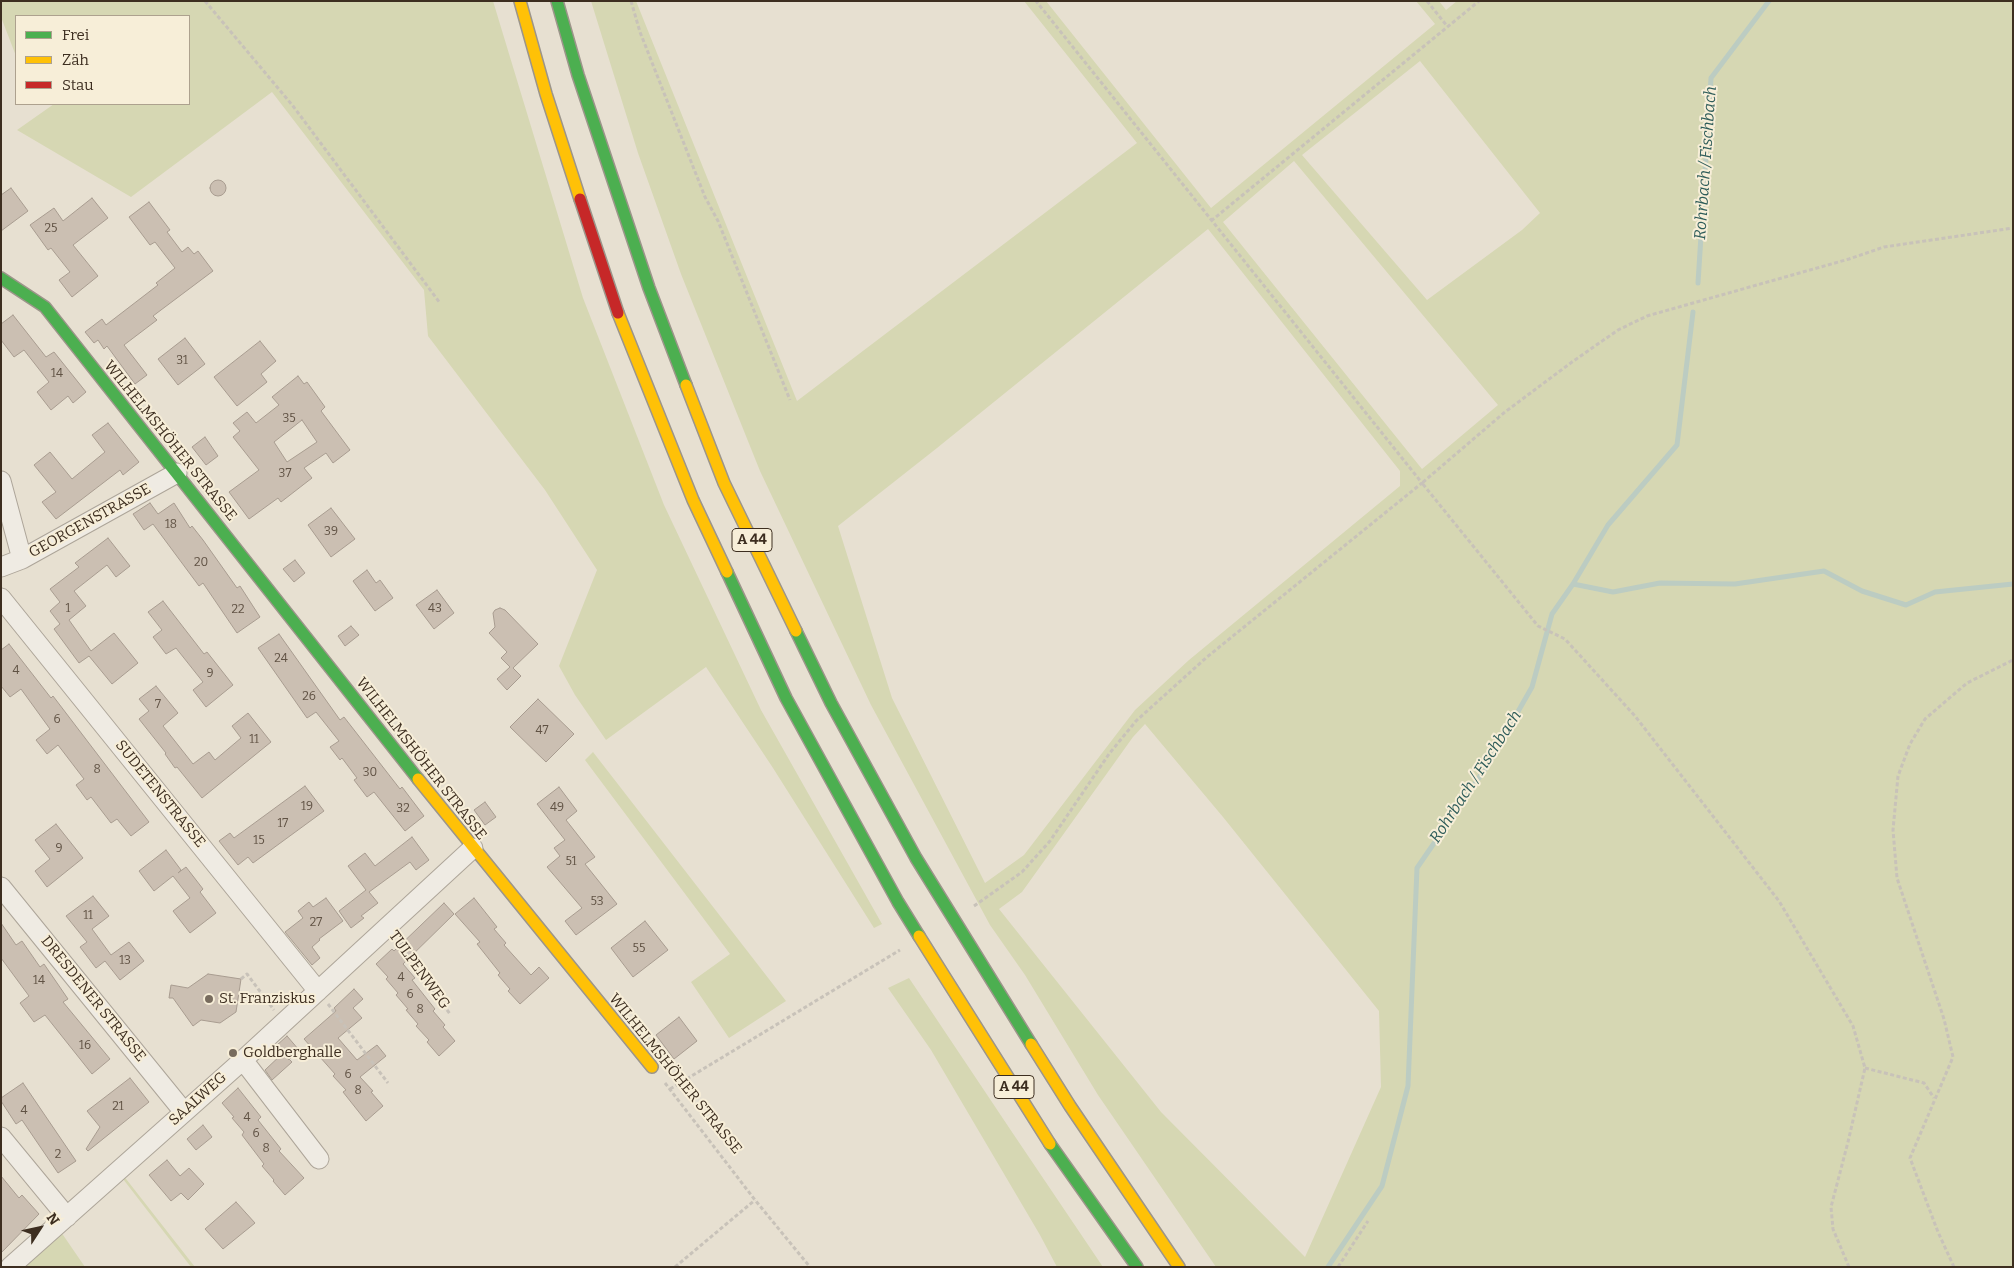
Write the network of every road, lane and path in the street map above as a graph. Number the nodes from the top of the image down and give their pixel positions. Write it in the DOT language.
graph roads {
  1 [pos="205,1"];
  2 [pos="520,1"];
  3 [pos="557,1"];
  4 [pos="631,1"];
  5 [pos="1036,1"];
  6 [pos="1427,1"];
  7 [pos="1479,1"];
  8 [pos="1447,26"];
  9 [pos="1211,221"];
  10 [pos="2013,228"];
  11 [pos="2,278"];
  12 [pos="440,303"];
  13 [pos="790,400"];
  14 [pos="177,473"];
  15 [pos="1,481"];
  16 [pos="1422,483"];
  17 [pos="22,558"];
  18 [pos="1,567"];
  19 [pos="1,598"];
  20 [pos="2013,660"];
  21 [pos="473,848"];
  22 [pos="1,887"];
  23 [pos="974,906"];
  24 [pos="387,926"];
  25 [pos="900,950"];
  26 [pos="241,979"];
  27 [pos="318,991"];
  28 [pos="450,1014"];
  29 [pos="283,1022"];
  30 [pos="243,1060"];
  31 [pos="652,1067"];
  32 [pos="1865,1068"];
  33 [pos="388,1083"];
  34 [pos="670,1089"];
  35 [pos="1935,1099"];
  36 [pos="184,1112"];
  37 [pos="1,1137"];
  38 [pos="319,1160"];
  39 [pos="755,1200"];
  40 [pos="67,1217"];
  41 [pos="1368,1221"];
  42 [pos="10,1267"];
  43 [pos="676,1267"];
  44 [pos="810,1267"];
  45 [pos="1137,1267"];
  46 [pos="1179,1267"];
  47 [pos="1338,1267"];
  48 [pos="1849,1267"];
  49 [pos="1954,1267"];
  1 -- 12 [label="path"];
  2 -- 45 [label="main road, A 44"];
  3 -- 46 [label="main road, A 44"];
  4 -- 13 [label="path"];
  5 -- 9 [label="path"];
  6 -- 8 [label="path"];
  7 -- 8 [label="path"];
  8 -- 9 [label="path"];
  9 -- 16 [label="path"];
  10 -- 16 [label="path"];
  11 -- 14 [label="main road, WILHELMSHÖHER STRASSE"];
  14 -- 17 [label="street, GEORGENSTRASSE"];
  14 -- 21 [label="main road, WILHELMSHÖHER STRASSE"];
  15 -- 17 [label="street"];
  16 -- 23 [label="path"];
  16 -- 32 [label="path"];
  17 -- 18 [label="street, GEORGENSTRASSE"];
  19 -- 27 [label="street, SUDETENSTRASSE"];
  20 -- 35 [label="path"];
  21 -- 24 [label="street, SAALWEG"];
  21 -- 31 [label="main road, WILHELMSHÖHER STRASSE"];
  22 -- 36 [label="street, DRESDENER STRASSE"];
  24 -- 27 [label="street, SAALWEG"];
  24 -- 28 [label="path, TULPENWEG"];
  25 -- 34 [label="path"];
  26 -- 29 [label="path"];
  27 -- 29 [label="street, SAALWEG"];
  27 -- 33 [label="path"];
  29 -- 30 [label="street, SAALWEG"];
  30 -- 36 [label="street, SAALWEG"];
  30 -- 38 [label="street"];
  31 -- 34 [label="path, WILHELMSHÖHER STRASSE"];
  32 -- 35 [label="path"];
  32 -- 48 [label="path"];
  34 -- 39 [label="path, WILHELMSHÖHER STRASSE"];
  35 -- 49 [label="path"];
  36 -- 40 [label="street, SAALWEG"];
  37 -- 40 [label="street"];
  39 -- 43 [label="path"];
  39 -- 44 [label="path, WILHELMSHÖHER STRASSE"];
  40 -- 42 [label="street, SAALWEG"];
  41 -- 47 [label="path"];
}
